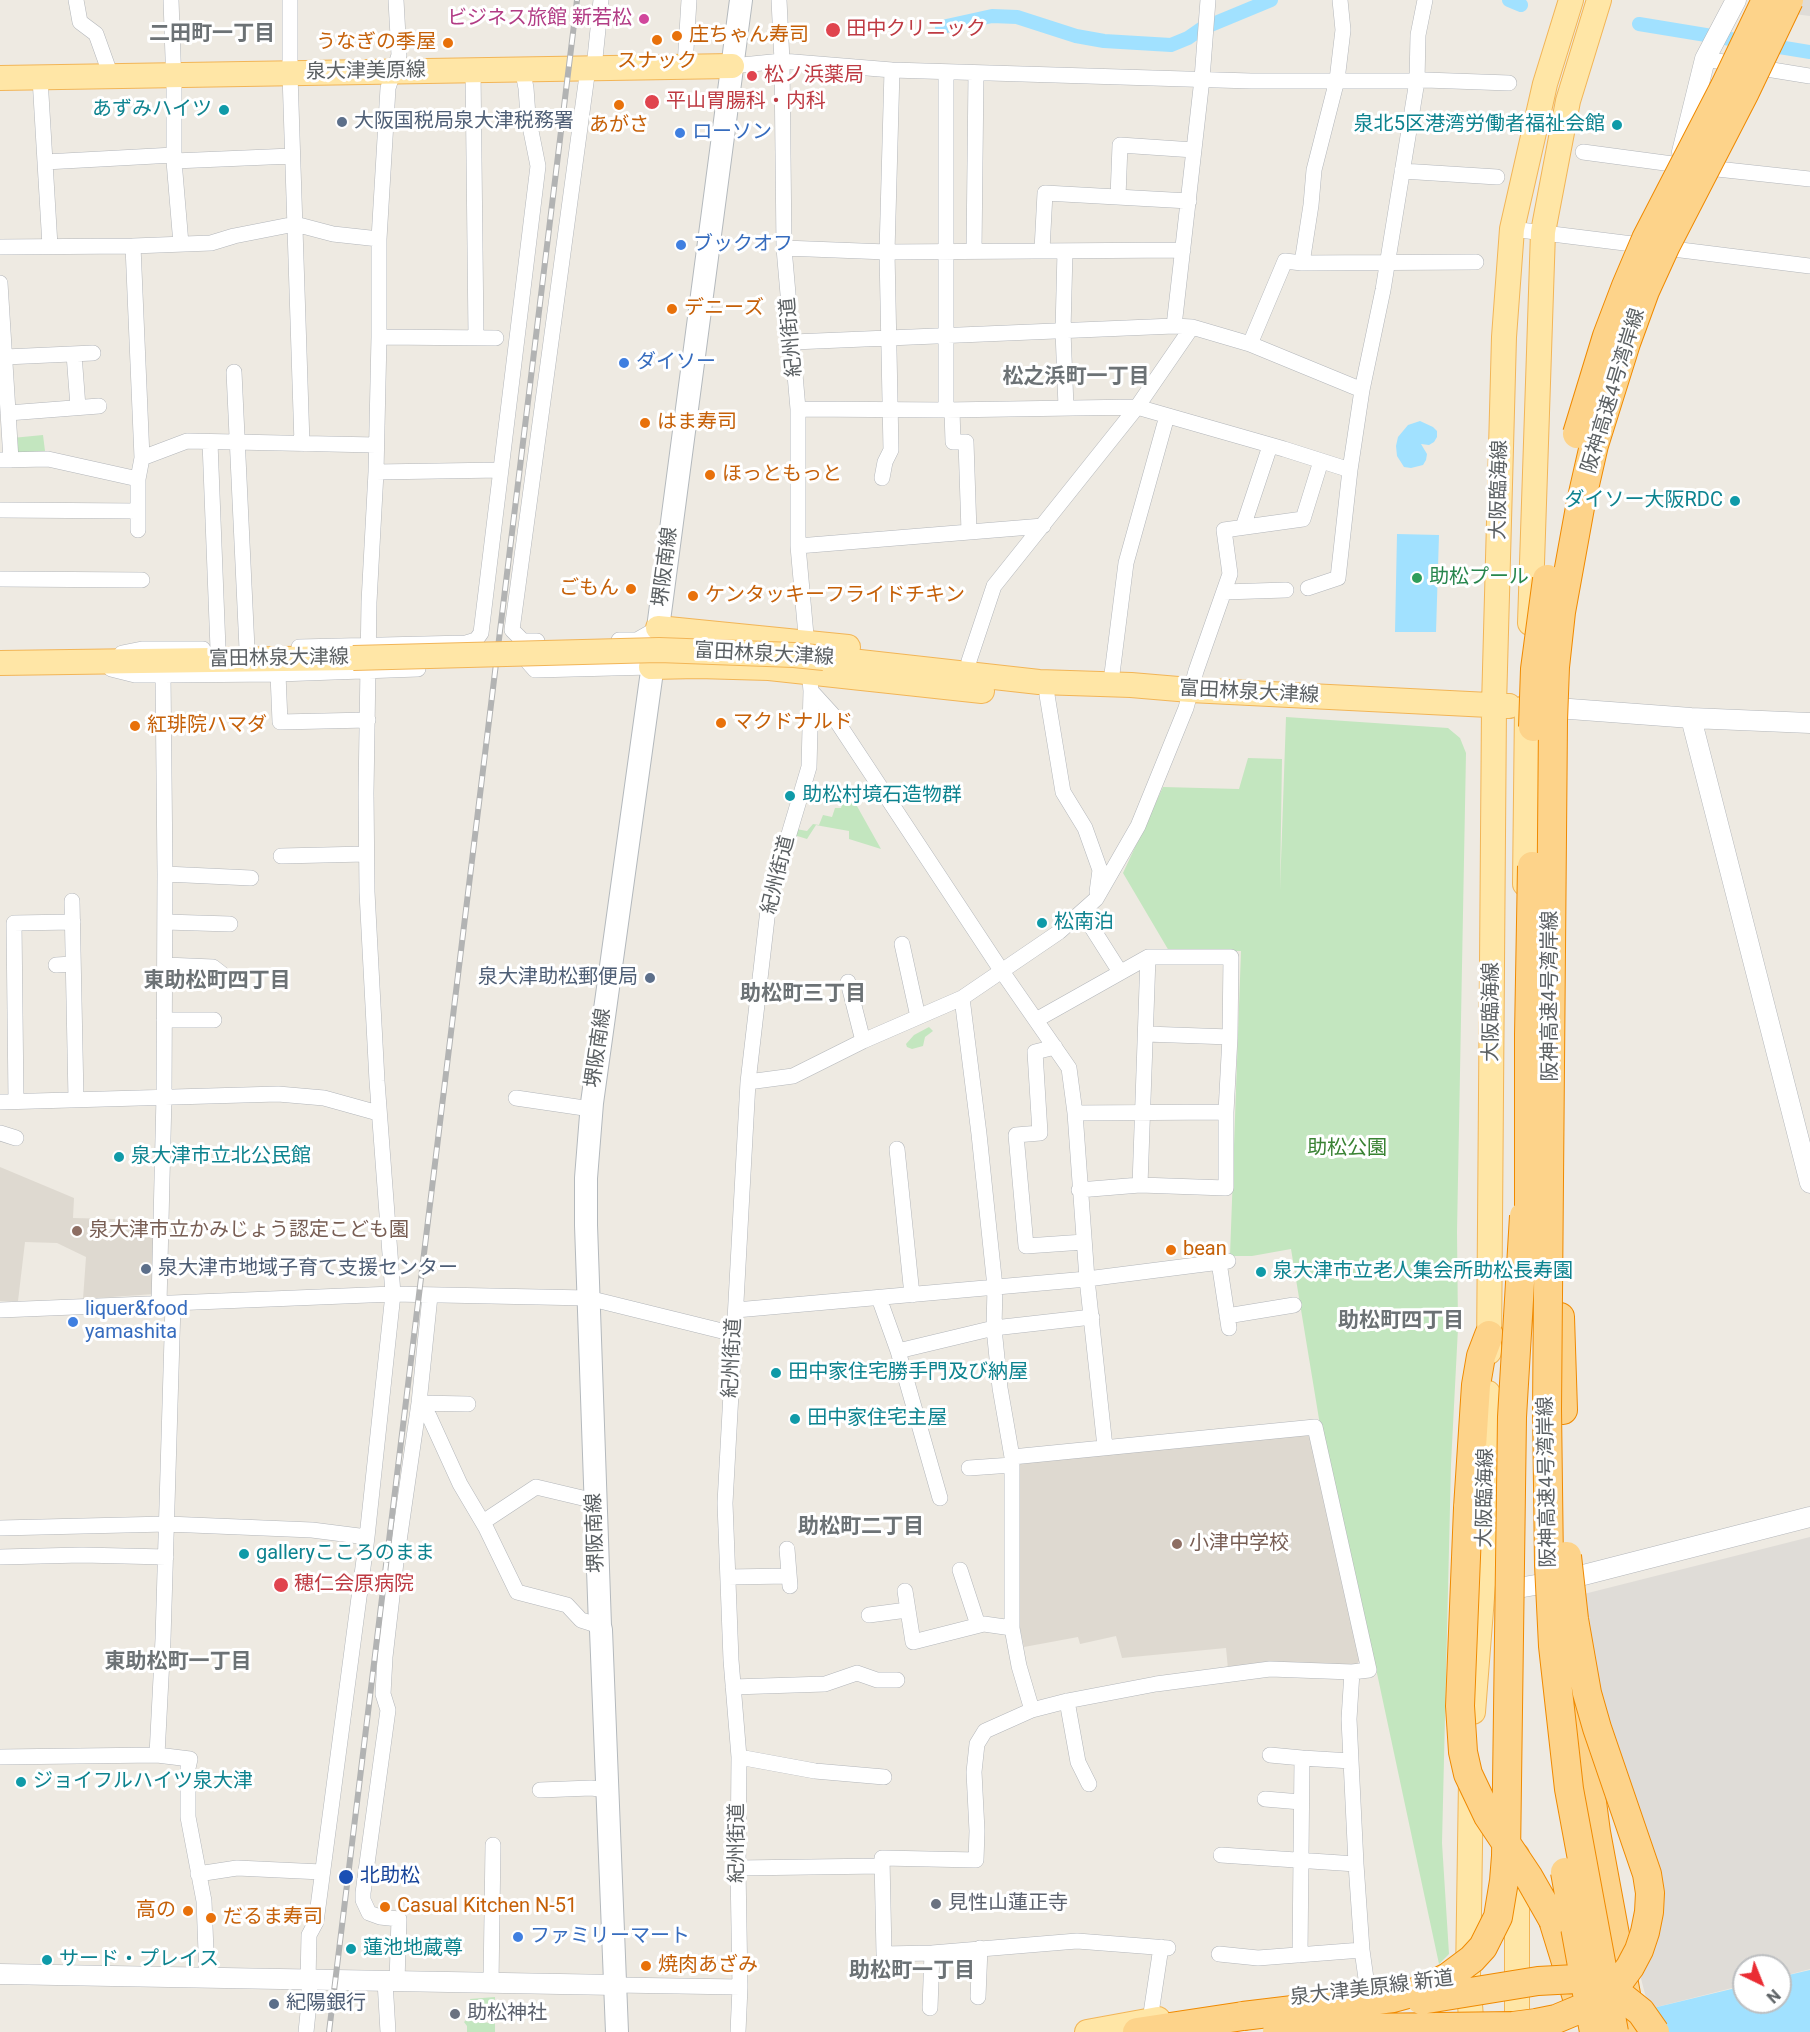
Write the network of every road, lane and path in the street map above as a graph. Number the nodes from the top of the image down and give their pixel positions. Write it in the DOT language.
graph roads {
  1 [pos="76,0"];
  2 [pos="171,0"];
  3 [pos="290,0"];
  4 [pos="396,0"];
  5 [pos="600,0"];
  6 [pos="688,0"];
  7 [pos="741,0"];
  8 [pos="779,0"];
  9 [pos="1208,0"];
  10 [pos="1340,0"];
  11 [pos="1425,0"];
  12 [pos="1571,0"];
  13 [pos="1599,0"];
  14 [pos="1736,0"];
  15 [pos="1766,0"];
  16 [pos="1789,0"];
  17 [pos="1712,46"];
  18 [pos="782,61"];
  19 [pos="685,66"];
  20 [pos="732,66"];
  21 [pos="522,68"];
  22 [pos="591,68"];
  23 [pos="473,70"];
  24 [pos="892,70"];
  25 [pos="395,71"];
  26 [pos="946,72"];
  27 [pos="976,73"];
  28 [pos="174,74"];
  29 [pos="290,74"];
  30 [pos="111,76"];
  31 [pos="1810,76"];
  32 [pos="0,78"];
  33 [pos="40,78"];
  34 [pos="1202,79"];
  35 [pos="1337,80"];
  36 [pos="1417,81"];
  37 [pos="1509,83"];
  38 [pos="1194,150"];
  39 [pos="1583,152"];
  40 [pos="292,156"];
  41 [pos="174,158"];
  42 [pos="45,162"];
  43 [pos="1680,165"];
  44 [pos="1402,171"];
  45 [pos="1497,177"];
  46 [pos="1810,179"];
  47 [pos="1118,197"];
  48 [pos="1189,201"];
  49 [pos="294,224"];
  50 [pos="1512,229"];
  51 [pos="1543,232"];
  52 [pos="379,239"];
  53 [pos="181,244"];
  54 [pos="50,246"];
  55 [pos="133,246"];
  56 [pos="0,247"];
  57 [pos="784,248"];
  58 [pos="1042,250"];
  59 [pos="1065,250"];
  60 [pos="1183,250"];
  61 [pos="1671,250"];
  62 [pos="945,251"];
  63 [pos="974,251"];
  64 [pos="886,252"];
  65 [pos="1388,262"];
  66 [pos="1476,262"];
  67 [pos="1302,263"];
  68 [pos="1810,266"];
  69 [pos="0,283"];
  70 [pos="1174,326"];
  71 [pos="1192,327"];
  72 [pos="1063,331"];
  73 [pos="476,336"];
  74 [pos="946,336"];
  75 [pos="379,337"];
  76 [pos="496,338"];
  77 [pos="887,339"];
  78 [pos="793,342"];
  79 [pos="1250,344"];
  80 [pos="93,353"];
  81 [pos="74,354"];
  82 [pos="5,357"];
  83 [pos="234,372"];
  84 [pos="1362,390"];
  85 [pos="99,406"];
  86 [pos="78,407"];
  87 [pos="1066,407"];
  88 [pos="1137,407"];
  89 [pos="798,409"];
  90 [pos="891,410"];
  91 [pos="949,410"];
  92 [pos="8,413"];
  93 [pos="1167,416"];
  94 [pos="210,442"];
  95 [pos="238,442"];
  96 [pos="302,444"];
  97 [pos="376,445"];
  98 [pos="1270,446"];
  99 [pos="142,458"];
  100 [pos="6,460"];
  101 [pos="1321,461"];
  102 [pos="501,470"];
  103 [pos="1350,470"];
  104 [pos="376,472"];
  105 [pos="138,478"];
  106 [pos="882,478"];
  107 [pos="0,510"];
  108 [pos="138,511"];
  109 [pos="1043,526"];
  110 [pos="1243,527"];
  111 [pos="138,530"];
  112 [pos="969,532"];
  113 [pos="798,546"];
  114 [pos="0,579"];
  115 [pos="142,580"];
  116 [pos="1308,588"];
  117 [pos="1286,590"];
  118 [pos="1224,592"];
  119 [pos="658,628"];
  120 [pos="537,641"];
  121 [pos="419,644"];
  122 [pos="218,649"];
  123 [pos="248,649"];
  124 [pos="363,658"];
  125 [pos="969,661"];
  126 [pos="84,662"];
  127 [pos="0,663"];
  128 [pos="812,666"];
  129 [pos="651,667"];
  130 [pos="278,674"];
  131 [pos="1112,674"];
  132 [pos="163,675"];
  133 [pos="1163,688"];
  134 [pos="1190,690"];
  135 [pos="1047,695"];
  136 [pos="1494,706"];
  137 [pos="1527,706"];
  138 [pos="1690,718"];
  139 [pos="368,720"];
  140 [pos="1810,723"];
  141 [pos="366,854"];
  142 [pos="291,859"];
  143 [pos="165,874"];
  144 [pos="251,878"];
  145 [pos="1096,899"];
  146 [pos="72,901"];
  147 [pos="1082,912"];
  148 [pos="73,921"];
  149 [pos="165,922"];
  150 [pos="230,924"];
  151 [pos="902,944"];
  152 [pos="1148,957"];
  153 [pos="74,964"];
  154 [pos="56,965"];
  155 [pos="165,965"];
  156 [pos="1001,970"];
  157 [pos="1120,972"];
  158 [pos="222,974"];
  159 [pos="848,982"];
  160 [pos="962,998"];
  161 [pos="918,1017"];
  162 [pos="164,1020"];
  163 [pos="214,1020"];
  164 [pos="1036,1020"];
  165 [pos="1146,1034"];
  166 [pos="1529,1034"];
  167 [pos="1230,1037"];
  168 [pos="863,1041"];
  169 [pos="1055,1047"];
  170 [pos="748,1083"];
  171 [pos="164,1096"];
  172 [pos="516,1098"];
  173 [pos="76,1099"];
  174 [pos="16,1101"];
  175 [pos="0,1102"];
  176 [pos="591,1109"];
  177 [pos="1141,1112"];
  178 [pos="1226,1112"];
  179 [pos="378,1113"];
  180 [pos="1074,1113"];
  181 [pos="0,1133"];
  182 [pos="16,1138"];
  183 [pos="897,1149"];
  184 [pos="1550,1156"];
  185 [pos="1810,1183"];
  186 [pos="1140,1185"];
  187 [pos="1522,1185"];
  188 [pos="1079,1190"];
  189 [pos="1084,1242"];
  190 [pos="1087,1279"];
  191 [pos="994,1287"];
  192 [pos="393,1294"];
  193 [pos="912,1295"];
  194 [pos="430,1296"];
  195 [pos="588,1298"];
  196 [pos="879,1298"];
  197 [pos="166,1304"];
  198 [pos="1294,1305"];
  199 [pos="0,1310"];
  200 [pos="736,1310"];
  201 [pos="1092,1317"];
  202 [pos="994,1328"];
  203 [pos="734,1334"];
  204 [pos="1489,1335"];
  205 [pos="898,1351"];
  206 [pos="419,1402"];
  207 [pos="468,1404"];
  208 [pos="1105,1447"];
  209 [pos="1012,1461"];
  210 [pos="969,1468"];
  211 [pos="940,1498"];
  212 [pos="596,1501"];
  213 [pos="1810,1517"];
  214 [pos="483,1522"];
  215 [pos="167,1524"];
  216 [pos="0,1528"];
  217 [pos="368,1537"];
  218 [pos="787,1549"];
  219 [pos="0,1557"];
  220 [pos="166,1557"];
  221 [pos="960,1570"];
  222 [pos="728,1576"];
  223 [pos="1563,1580"];
  224 [pos="1518,1588"];
  225 [pos="905,1591"];
  226 [pos="907,1610"];
  227 [pos="869,1615"];
  228 [pos="978,1625"];
  229 [pos="600,1626"];
  230 [pos="1012,1628"];
  231 [pos="1352,1672"];
  232 [pos="897,1680"];
  233 [pos="733,1687"];
  234 [pos="1067,1701"];
  235 [pos="1032,1710"];
  236 [pos="157,1755"];
  237 [pos="1270,1755"];
  238 [pos="0,1757"];
  239 [pos="739,1757"];
  240 [pos="1302,1758"];
  241 [pos="1351,1761"];
  242 [pos="884,1777"];
  243 [pos="1089,1784"];
  244 [pos="540,1790"];
  245 [pos="608,1790"];
  246 [pos="1265,1800"];
  247 [pos="1301,1802"];
  248 [pos="493,1845"];
  249 [pos="1221,1855"];
  250 [pos="1301,1859"];
  251 [pos="1356,1864"];
  252 [pos="882,1866"];
  253 [pos="738,1868"];
  254 [pos="322,1872"];
  255 [pos="198,1874"];
  256 [pos="980,1948"];
  257 [pos="1362,1950"];
  258 [pos="933,1953"];
  259 [pos="1219,1954"];
  260 [pos="1300,1955"];
  261 [pos="0,1974"];
  262 [pos="207,1977"];
  263 [pos="1468,1977"];
  264 [pos="308,1981"];
  265 [pos="391,1981"];
  266 [pos="491,1983"];
  267 [pos="616,1985"];
  268 [pos="740,1987"];
  269 [pos="1518,1991"];
  270 [pos="1368,1994"];
  271 [pos="978,1997"];
  272 [pos="930,2008"];
  273 [pos="1243,2016"];
  274 [pos="1471,2022"];
  275 [pos="1144,2026"];
  276 [pos="306,2032"];
  277 [pos="388,2032"];
  278 [pos="617,2032"];
  279 [pos="738,2032"];
  280 [pos="1086,2032"];
  281 [pos="1277,2032"];
  282 [pos="1312,2032"];
  283 [pos="1517,2032"];
  284 [pos="1585,2032"];
  285 [pos="1594,2032"];
  286 [pos="1614,2032"];
  287 [pos="1633,2032"];
  288 [pos="1655,2032"];
  1 -- 30 [label="street"];
  2 -- 28 [label="street"];
  3 -- 29 [label="street"];
  4 -- 25 [label="street"];
  5 -- 22 [label="street"];
  6 -- 19 [label="street"];
  7 -- 20 [label="main road, 堺阪南線"];
  8 -- 18 [label="street, 紀州街道"];
  9 -- 34 [label="street"];
  10 -- 35 [label="street"];
  11 -- 36 [label="street"];
  12 -- 50 [label="main road, 大阪臨海線"];
  13 -- 51 [label="main road, 大阪臨海線"];
  14 -- 17 [label="street"];
  15 -- 166 [label="highway, 阪神高速4号湾岸線, bridge"];
  16 -- 184 [label="highway, 阪神高速4号湾岸線, bridge"];
  17 -- 31 [label="street"];
  17 -- 43 [label="street"];
  18 -- 20 [label="street"];
  18 -- 24 [label="street"];
  18 -- 57 [label="street, 紀州街道"];
  19 -- 20 [label="main road, 泉大津美原線"];
  19 -- 22 [label="main road, 泉大津美原線"];
  20 -- 119 [label="main road, 堺阪南線"];
  21 -- 22 [label="main road, 泉大津美原線"];
  21 -- 23 [label="main road, 泉大津美原線"];
  21 -- 102 [label="street"];
  22 -- 120 [label="street"];
  23 -- 25 [label="main road, 泉大津美原線"];
  23 -- 73 [label="street"];
  24 -- 26 [label="street"];
  24 -- 64 [label="street"];
  25 -- 29 [label="main road, 泉大津美原線"];
  25 -- 52 [label="street"];
  26 -- 27 [label="street"];
  26 -- 62 [label="street"];
  27 -- 34 [label="street"];
  27 -- 63 [label="street"];
  28 -- 29 [label="main road, 泉大津美原線"];
  28 -- 30 [label="main road, 泉大津美原線"];
  28 -- 41 [label="street"];
  29 -- 40 [label="street"];
  30 -- 33 [label="main road, 泉大津美原線"];
  32 -- 33 [label="main road, 泉大津美原線"];
  33 -- 42 [label="street"];
  34 -- 35 [label="street"];
  34 -- 38 [label="street"];
  35 -- 36 [label="street"];
  35 -- 67 [label="street"];
  36 -- 37 [label="street"];
  36 -- 44 [label="street"];
  38 -- 47 [label="street"];
  38 -- 48 [label="street"];
  39 -- 43 [label="street"];
  40 -- 41 [label="street"];
  40 -- 49 [label="street"];
  41 -- 42 [label="street"];
  41 -- 53 [label="street"];
  42 -- 54 [label="street"];
  43 -- 46 [label="street"];
  43 -- 61 [label="street"];
  44 -- 45 [label="street"];
  44 -- 65 [label="street"];
  47 -- 48 [label="street"];
  47 -- 58 [label="street"];
  48 -- 60 [label="street"];
  49 -- 52 [label="street"];
  49 -- 53 [label="street"];
  49 -- 96 [label="street"];
  50 -- 51 [label="street"];
  50 -- 136 [label="main road, 大阪臨海線"];
  51 -- 61 [label="street"];
  51 -- 137 [label="main road, 大阪臨海線"];
  52 -- 75 [label="street"];
  53 -- 55 [label="street"];
  54 -- 55 [label="street"];
  54 -- 56 [label="street"];
  55 -- 99 [label="street"];
  57 -- 64 [label="street"];
  57 -- 78 [label="street, 紀州街道"];
  58 -- 59 [label="street"];
  58 -- 63 [label="street"];
  59 -- 60 [label="street"];
  59 -- 72 [label="street"];
  60 -- 70 [label="street"];
  61 -- 68 [label="street"];
  62 -- 63 [label="street"];
  62 -- 64 [label="street"];
  62 -- 74 [label="street"];
  64 -- 77 [label="street"];
  65 -- 66 [label="street"];
  65 -- 67 [label="street"];
  65 -- 84 [label="street"];
  67 -- 79 [label="street"];
  69 -- 82 [label="street"];
  70 -- 71 [label="street"];
  70 -- 72 [label="street"];
  71 -- 79 [label="street"];
  71 -- 88 [label="street"];
  72 -- 74 [label="street"];
  72 -- 87 [label="street"];
  73 -- 75 [label="street"];
  73 -- 76 [label="street"];
  74 -- 77 [label="street"];
  74 -- 91 [label="street"];
  75 -- 97 [label="street"];
  77 -- 78 [label="street"];
  77 -- 90 [label="street"];
  78 -- 89 [label="street, 紀州街道"];
  79 -- 84 [label="street"];
  80 -- 81 [label="street"];
  81 -- 82 [label="street"];
  81 -- 86 [label="street"];
  82 -- 92 [label="street"];
  83 -- 95 [label="street"];
  84 -- 103 [label="street"];
  85 -- 86 [label="street"];
  86 -- 92 [label="street"];
  87 -- 88 [label="street"];
  87 -- 91 [label="street"];
  88 -- 93 [label="street"];
  88 -- 109 [label="street"];
  89 -- 90 [label="street"];
  89 -- 113 [label="street, 紀州街道"];
  90 -- 91 [label="street"];
  90 -- 106 [label="street"];
  91 -- 112 [label="street"];
  92 -- 100 [label="street"];
  93 -- 98 [label="street"];
  93 -- 131 [label="street"];
  94 -- 95 [label="street"];
  94 -- 99 [label="street"];
  94 -- 122 [label="street"];
  95 -- 96 [label="street"];
  95 -- 123 [label="street"];
  96 -- 97 [label="street"];
  97 -- 104 [label="street"];
  98 -- 101 [label="street"];
  98 -- 110 [label="street"];
  99 -- 105 [label="street"];
  100 -- 105 [label="street"];
  101 -- 103 [label="street"];
  101 -- 110 [label="street"];
  102 -- 104 [label="street"];
  102 -- 121 [label="street"];
  103 -- 116 [label="street"];
  104 -- 124 [label="street"];
  105 -- 108 [label="street"];
  107 -- 108 [label="street"];
  108 -- 111 [label="street"];
  109 -- 112 [label="street"];
  109 -- 125 [label="street"];
  110 -- 118 [label="street"];
  112 -- 113 [label="street"];
  113 -- 128 [label="street, 紀州街道"];
  114 -- 115 [label="street"];
  117 -- 118 [label="street"];
  118 -- 134 [label="street"];
  119 -- 120 [label="street"];
  119 -- 128 [label="main road"];
  119 -- 129 [label="main road, 堺阪南線"];
  120 -- 129 [label="street"];
  121 -- 124 [label="street"];
  121 -- 124 [label="street"];
  122 -- 123 [label="street"];
  122 -- 126 [label="street"];
  123 -- 124 [label="street"];
  124 -- 126 [label="main road, 富田林泉大津線"];
  124 -- 128 [label="main road, 富田林泉大津線, bridge"];
  124 -- 130 [label="street"];
  124 -- 139 [label="street"];
  125 -- 128 [label="main road"];
  125 -- 131 [label="main road"];
  126 -- 127 [label="main road, 富田林泉大津線"];
  126 -- 132 [label="street"];
  128 -- 129 [label="main road"];
  128 -- 133 [label="main road, 富田林泉大津線"];
  128 -- 135 [label="main road"];
  128 -- 156 [label="street"];
  128 -- 170 [label="street, 紀州街道"];
  129 -- 176 [label="main road, 堺阪南線"];
  130 -- 132 [label="street"];
  130 -- 139 [label="street"];
  131 -- 133 [label="main road"];
  132 -- 143 [label="street"];
  133 -- 134 [label="main road, 富田林泉大津線"];
  133 -- 135 [label="main road"];
  134 -- 136 [label="main road, 富田林泉大津線"];
  134 -- 145 [label="street"];
  135 -- 145 [label="street"];
  136 -- 137 [label="main road, 富田林泉大津線"];
  136 -- 204 [label="main road, 大阪臨海線"];
  137 -- 138 [label="street"];
  137 -- 187 [label="main road, 大阪臨海線"];
  138 -- 140 [label="street"];
  138 -- 185 [label="street"];
  139 -- 141 [label="street"];
  141 -- 142 [label="street"];
  141 -- 179 [label="street"];
  143 -- 144 [label="street"];
  143 -- 149 [label="street"];
  145 -- 147 [label="street"];
  146 -- 148 [label="street"];
  147 -- 156 [label="street"];
  147 -- 157 [label="street"];
  148 -- 153 [label="street"];
  148 -- 174 [label="street"];
  149 -- 150 [label="street"];
  149 -- 155 [label="street"];
  151 -- 161 [label="street"];
  152 -- 157 [label="street"];
  152 -- 165 [label="street"];
  152 -- 167 [label="street"];
  153 -- 154 [label="street"];
  153 -- 173 [label="street"];
  155 -- 158 [label="street"];
  155 -- 162 [label="street"];
  156 -- 160 [label="street"];
  156 -- 164 [label="street"];
  157 -- 164 [label="street"];
  159 -- 168 [label="street"];
  160 -- 161 [label="street"];
  160 -- 191 [label="street"];
  161 -- 168 [label="street"];
  162 -- 163 [label="street"];
  162 -- 171 [label="street"];
  164 -- 169 [label="street"];
  165 -- 167 [label="street"];
  165 -- 177 [label="street"];
  166 -- 273 [label="highway, bridge"];
  166 -- 285 [label="highway, 阪神高速4号湾岸線, bridge"];
  167 -- 178 [label="street"];
  168 -- 170 [label="street"];
  169 -- 180 [label="street"];
  169 -- 189 [label="street"];
  170 -- 200 [label="street, 紀州街道"];
  171 -- 173 [label="street"];
  171 -- 179 [label="street"];
  171 -- 197 [label="street"];
  172 -- 176 [label="street"];
  173 -- 174 [label="street"];
  174 -- 175 [label="street"];
  176 -- 195 [label="main road, 堺阪南線"];
  177 -- 178 [label="street"];
  177 -- 180 [label="street"];
  177 -- 186 [label="street"];
  178 -- 186 [label="street"];
  179 -- 192 [label="street"];
  180 -- 188 [label="street"];
  181 -- 182 [label="street"];
  183 -- 193 [label="street"];
  184 -- 281 [label="highway, bridge"];
  184 -- 286 [label="highway, 阪神高速4号湾岸線, bridge"];
  186 -- 188 [label="street"];
  187 -- 223 [label="main road"];
  187 -- 224 [label="main road, 大阪臨海線"];
  188 -- 189 [label="street"];
  189 -- 190 [label="street"];
  190 -- 191 [label="street"];
  190 -- 198 [label="street"];
  190 -- 201 [label="street"];
  191 -- 193 [label="street"];
  191 -- 202 [label="street"];
  192 -- 194 [label="street"];
  192 -- 197 [label="street"];
  192 -- 217 [label="street"];
  193 -- 196 [label="street"];
  194 -- 195 [label="street"];
  194 -- 206 [label="street"];
  195 -- 203 [label="street"];
  195 -- 212 [label="main road, 堺阪南線"];
  196 -- 200 [label="street"];
  196 -- 205 [label="street"];
  197 -- 199 [label="street"];
  197 -- 215 [label="street"];
  200 -- 203 [label="street, 紀州街道"];
  201 -- 202 [label="street"];
  201 -- 208 [label="street"];
  202 -- 205 [label="street"];
  202 -- 209 [label="street"];
  203 -- 222 [label="street, 紀州街道"];
  204 -- 263 [label="main road, 大阪臨海線"];
  204 -- 284 [label="highway, bridge"];
  205 -- 211 [label="street"];
  206 -- 207 [label="street"];
  206 -- 214 [label="street"];
  206 -- 265 [label="street"];
  208 -- 209 [label="street"];
  208 -- 231 [label="street"];
  209 -- 210 [label="street"];
  209 -- 230 [label="street"];
  212 -- 214 [label="street"];
  212 -- 229 [label="main road, 堺阪南線"];
  213 -- 223 [label="street"];
  214 -- 229 [label="street"];
  215 -- 216 [label="street"];
  215 -- 217 [label="street"];
  215 -- 220 [label="street"];
  217 -- 254 [label="street"];
  218 -- 222 [label="street"];
  219 -- 220 [label="street"];
  220 -- 236 [label="street"];
  221 -- 228 [label="street"];
  222 -- 233 [label="street, 紀州街道"];
  223 -- 224 [label="street"];
  223 -- 287 [label="highway, bridge"];
  224 -- 269 [label="main road, 大阪臨海線"];
  225 -- 226 [label="street"];
  226 -- 227 [label="street"];
  226 -- 228 [label="street"];
  228 -- 230 [label="street"];
  229 -- 245 [label="main road, 堺阪南線"];
  230 -- 235 [label="street"];
  231 -- 234 [label="street"];
  231 -- 241 [label="street"];
  232 -- 233 [label="street"];
  233 -- 239 [label="street, 紀州街道"];
  234 -- 235 [label="street"];
  234 -- 243 [label="street"];
  235 -- 252 [label="street"];
  236 -- 238 [label="street"];
  236 -- 255 [label="street"];
  237 -- 240 [label="street"];
  239 -- 242 [label="street"];
  239 -- 253 [label="street, 紀州街道"];
  240 -- 241 [label="street"];
  240 -- 247 [label="street"];
  241 -- 251 [label="street"];
  244 -- 245 [label="street"];
  245 -- 267 [label="main road, 堺阪南線"];
  246 -- 247 [label="street"];
  247 -- 250 [label="street"];
  248 -- 266 [label="street"];
  249 -- 250 [label="street"];
  250 -- 251 [label="street"];
  250 -- 260 [label="street"];
  251 -- 257 [label="street"];
  252 -- 253 [label="street"];
  252 -- 258 [label="street"];
  253 -- 268 [label="street, 紀州街道"];
  254 -- 255 [label="street"];
  254 -- 264 [label="street"];
  255 -- 262 [label="street"];
  256 -- 258 [label="street"];
  256 -- 271 [label="street"];
  256 -- 275 [label="street"];
  257 -- 260 [label="street"];
  257 -- 270 [label="street"];
  258 -- 272 [label="street"];
  259 -- 260 [label="street"];
  261 -- 262 [label="street"];
  262 -- 264 [label="street"];
  263 -- 269 [label="main road, 泉大津美原線 新道"];
  263 -- 270 [label="main road, 泉大津美原線 新道"];
  263 -- 274 [label="main road, 大阪臨海線"];
  264 -- 265 [label="street"];
  264 -- 276 [label="street"];
  265 -- 266 [label="street"];
  265 -- 277 [label="street"];
  266 -- 267 [label="street"];
  267 -- 268 [label="street"];
  267 -- 278 [label="main road, 堺阪南線"];
  268 -- 279 [label="street, 紀州街道"];
  269 -- 274 [label="main road, 泉大津美原線 新道"];
  269 -- 283 [label="main road, 大阪臨海線"];
  270 -- 275 [label="main road, 泉大津美原線 新道"];
  273 -- 275 [label="highway"];
  273 -- 288 [label="highway, bridge"];
  274 -- 282 [label="main road, 泉大津美原線 新道"];
  275 -- 280 [label="main road, 泉大津美原線 新道"];
}
